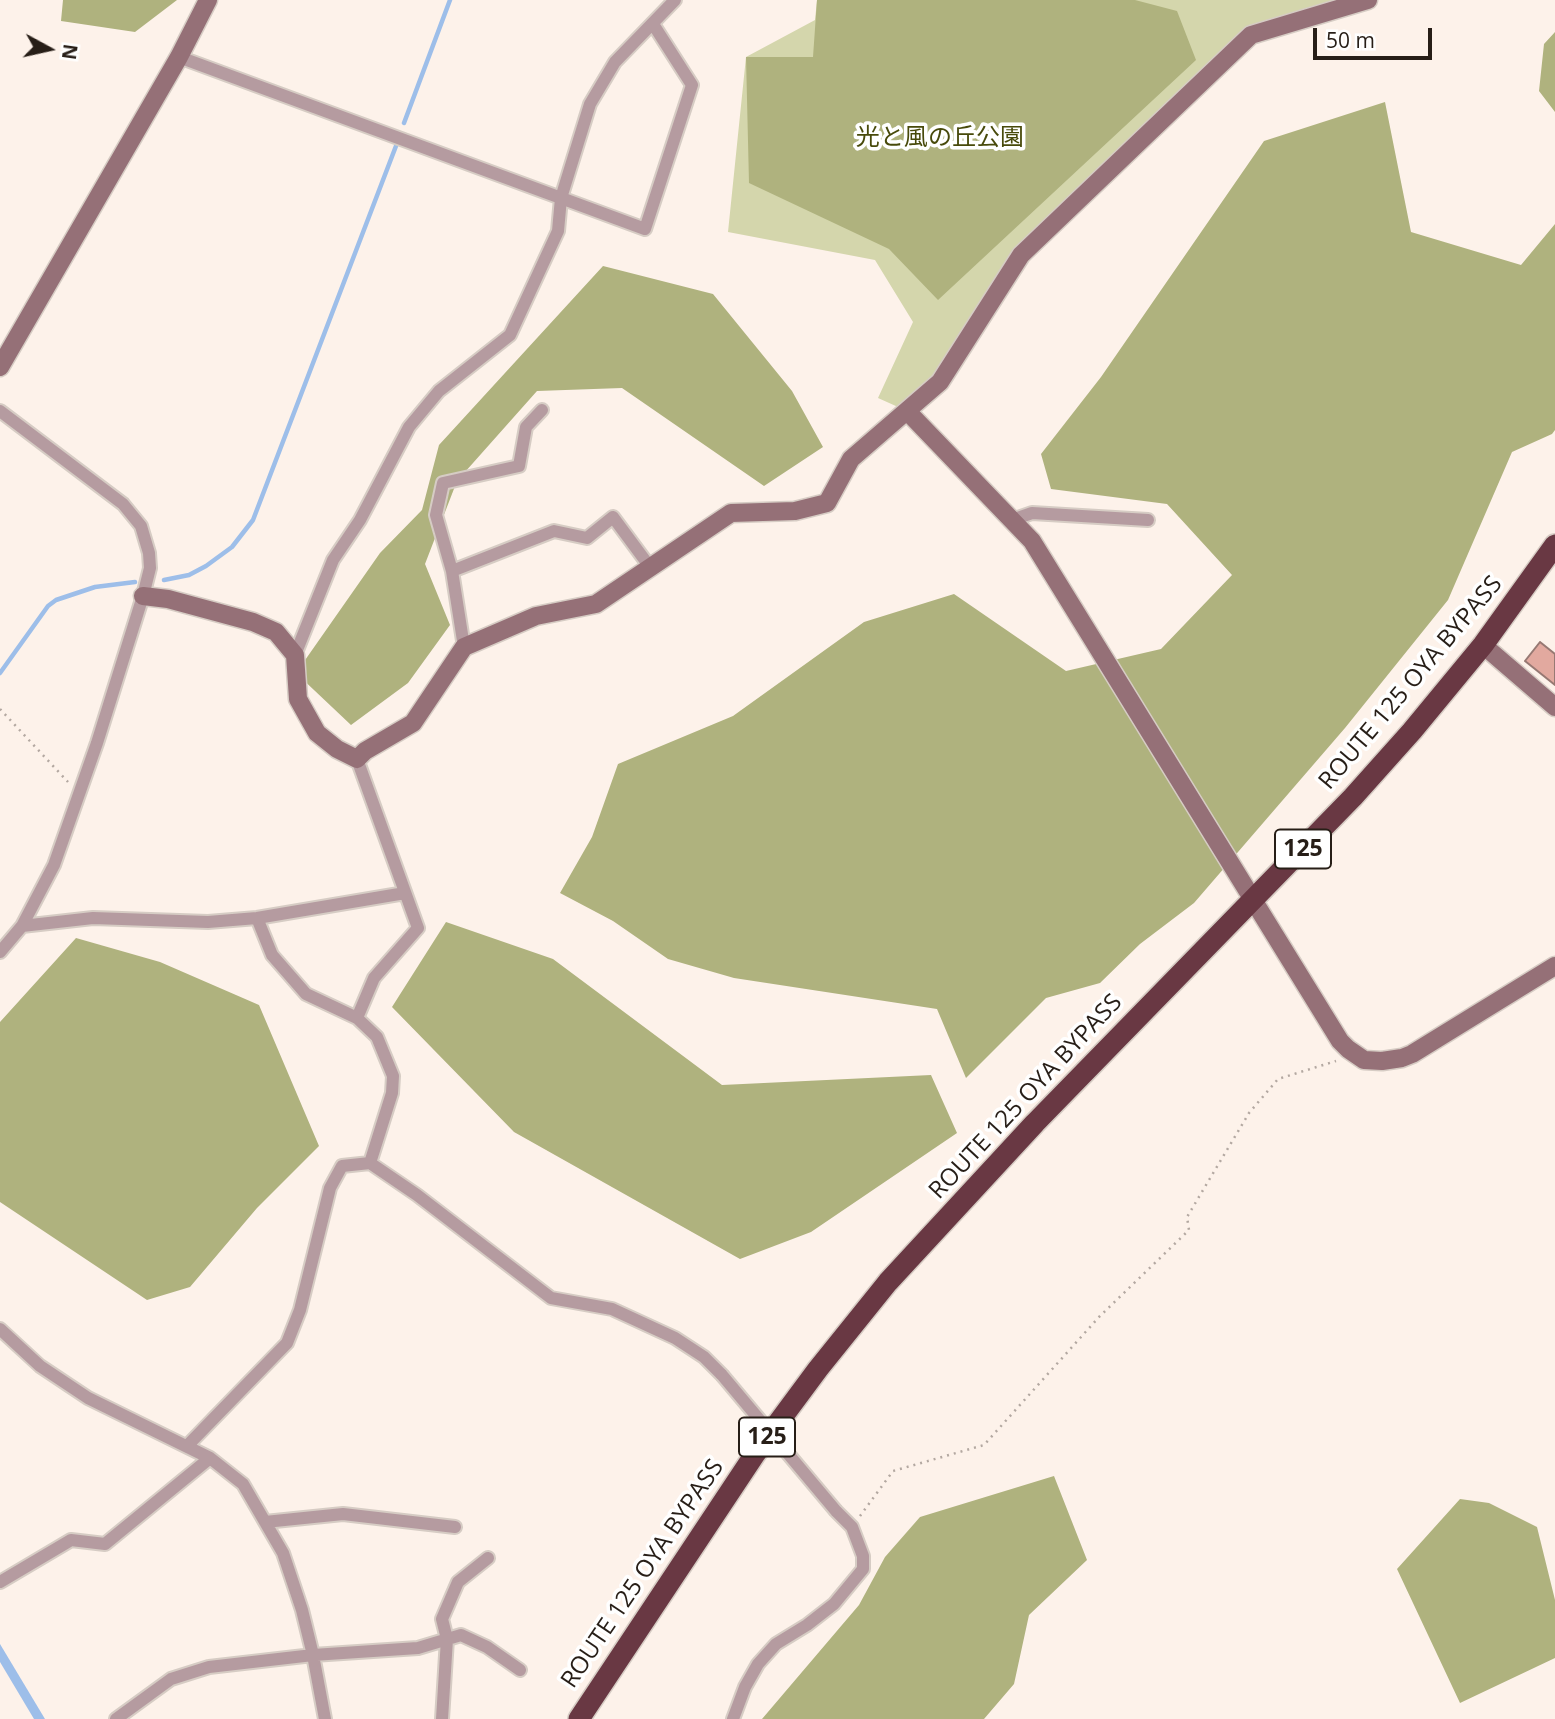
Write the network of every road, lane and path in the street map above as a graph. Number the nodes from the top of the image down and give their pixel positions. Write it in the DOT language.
graph roads {
  1 [pos="208,0"];
  2 [pos="675,0"];
  3 [pos="1368,0"];
  4 [pos="653,24"];
  5 [pos="179,57"];
  6 [pos="561,198"];
  7 [pos="0,368"];
  8 [pos="542,410"];
  9 [pos="0,411"];
  10 [pos="907,411"];
  11 [pos="1012,520"];
  12 [pos="1148,520"];
  13 [pos="1555,545"];
  14 [pos="650,567"];
  15 [pos="452,571"];
  16 [pos="144,596"];
  17 [pos="1483,645"];
  18 [pos="464,647"];
  19 [pos="295,655"];
  20 [pos="1555,707"];
  21 [pos="0,709"];
  22 [pos="357,759"];
  23 [pos="79,795"];
  24 [pos="405,893"];
  25 [pos="1253,900"];
  26 [pos="257,918"];
  27 [pos="22,926"];
  28 [pos="0,952"];
  29 [pos="1555,966"];
  30 [pos="357,1018"];
  31 [pos="1355,1055"];
  32 [pos="370,1163"];
  33 [pos="0,1329"];
  34 [pos="187,1446"];
  35 [pos="211,1458"];
  36 [pos="265,1522"];
  37 [pos="455,1527"];
  38 [pos="852,1527"];
  39 [pos="488,1558"];
  40 [pos="0,1582"];
  41 [pos="447,1639"];
  42 [pos="313,1655"];
  43 [pos="520,1670"];
  44 [pos="116,1719"];
  45 [pos="325,1719"];
  46 [pos="442,1719"];
  47 [pos="579,1719"];
  48 [pos="733,1719"];
  1 -- 5 [label="street"];
  2 -- 4 [label="street"];
  3 -- 10 [label="street"];
  4 -- 6 [label="street"];
  4 -- 6 [label="street"];
  5 -- 6 [label="street"];
  5 -- 7 [label="street"];
  6 -- 19 [label="street"];
  8 -- 15 [label="street"];
  9 -- 16 [label="street"];
  10 -- 11 [label="street"];
  10 -- 14 [label="street"];
  11 -- 12 [label="street"];
  11 -- 25 [label="street"];
  13 -- 17 [label="highway, ROUTE 125 OYA BYPASS / 125"];
  14 -- 15 [label="street"];
  14 -- 18 [label="street"];
  15 -- 18 [label="street"];
  16 -- 19 [label="street"];
  16 -- 23 [label="street"];
  17 -- 20 [label="street"];
  17 -- 25 [label="highway, ROUTE 125 OYA BYPASS / 125"];
  18 -- 22 [label="street"];
  19 -- 22 [label="street"];
  21 -- 23 [label="path"];
  22 -- 24 [label="street"];
  23 -- 27 [label="street"];
  24 -- 26 [label="street"];
  24 -- 30 [label="street"];
  25 -- 31 [label="street"];
  25 -- 47 [label="highway, ROUTE 125 OYA BYPASS / 125"];
  26 -- 27 [label="street"];
  26 -- 30 [label="street"];
  27 -- 28 [label="street"];
  29 -- 31 [label="street"];
  30 -- 32 [label="street"];
  31 -- 38 [label="path"];
  32 -- 34 [label="street"];
  32 -- 38 [label="street, bridge"];
  33 -- 34 [label="street"];
  34 -- 35 [label="street"];
  35 -- 36 [label="street"];
  35 -- 40 [label="street"];
  36 -- 37 [label="street"];
  36 -- 42 [label="street"];
  38 -- 48 [label="street"];
  39 -- 41 [label="street"];
  41 -- 42 [label="street"];
  41 -- 43 [label="street"];
  41 -- 46 [label="street"];
  42 -- 44 [label="street"];
  42 -- 45 [label="street"];
}
